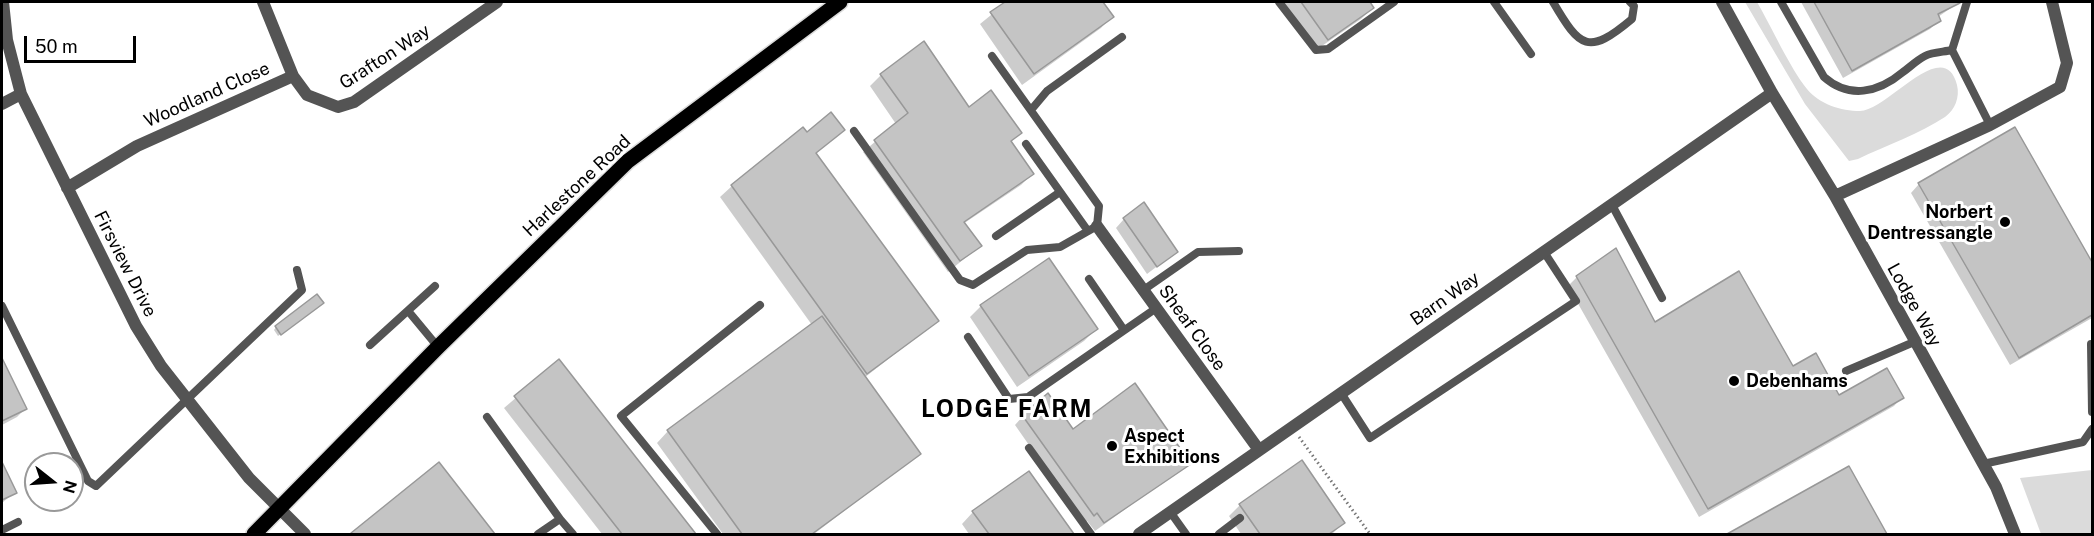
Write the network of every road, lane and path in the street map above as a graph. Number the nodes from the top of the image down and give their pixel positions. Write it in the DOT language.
graph roads {
  1 [pos="3,2"];
  2 [pos="263,2"];
  3 [pos="497,2"];
  4 [pos="840,2"];
  5 [pos="1279,2"];
  6 [pos="1394,2"];
  7 [pos="1494,2"];
  8 [pos="1553,2"];
  9 [pos="1630,2"];
  10 [pos="1722,2"];
  11 [pos="1781,2"];
  12 [pos="1967,2"];
  13 [pos="2052,2"];
  14 [pos="1122,37"];
  15 [pos="1952,50"];
  16 [pos="1531,54"];
  17 [pos="992,56"];
  18 [pos="293,76"];
  19 [pos="1772,93"];
  20 [pos="21,94"];
  21 [pos="2,104"];
  22 [pos="1031,110"];
  23 [pos="1989,125"];
  24 [pos="855,131"];
  25 [pos="1026,144"];
  26 [pos="67,188"];
  27 [pos="1060,192"];
  28 [pos="1834,196"];
  29 [pos="1612,204"];
  30 [pos="1093,229"];
  31 [pos="996,236"];
  32 [pos="1239,251"];
  33 [pos="1544,252"];
  34 [pos="297,270"];
  35 [pos="1089,279"];
  36 [pos="435,286"];
  37 [pos="1142,291"];
  38 [pos="1662,298"];
  39 [pos="760,305"];
  40 [pos="2,306"];
  41 [pos="1155,309"];
  42 [pos="409,312"];
  43 [pos="1124,330"];
  44 [pos="968,337"];
  45 [pos="1914,342"];
  46 [pos="2091,344"];
  47 [pos="370,345"];
  48 [pos="438,347"];
  49 [pos="1846,371"];
  50 [pos="1341,393"];
  51 [pos="186,398"];
  52 [pos="2092,412"];
  53 [pos="487,417"];
  54 [pos="1292,427"];
  55 [pos="2092,429"];
  56 [pos="1029,448"];
  57 [pos="1259,450"];
  58 [pos="1983,465"];
  59 [pos="279,510"];
  60 [pos="1171,513"];
  61 [pos="1240,518"];
  62 [pos="560,519"];
  63 [pos="18,522"];
  64 [pos="2,530"];
  65 [pos="254,534"];
  66 [pos="305,534"];
  67 [pos="538,534"];
  68 [pos="573,534"];
  69 [pos="717,534"];
  70 [pos="1091,534"];
  71 [pos="1139,534"];
  72 [pos="1186,534"];
  73 [pos="1219,534"];
  74 [pos="1370,534"];
  75 [pos="2015,534"];
  1 -- 20 [label="street, Firsview Drive"];
  2 -- 18 [label="street, Woodland Close"];
  3 -- 18 [label="street, Grafton Way"];
  4 -- 48 [label="main road, Harlestone Road"];
  5 -- 6 [label="lane"];
  7 -- 16 [label="lane"];
  8 -- 9 [label="lane"];
  10 -- 19 [label="street, Lodge Way"];
  11 -- 15 [label="lane"];
  12 -- 15 [label="lane"];
  13 -- 23 [label="street"];
  14 -- 22 [label="lane"];
  15 -- 23 [label="lane"];
  17 -- 22 [label="lane"];
  18 -- 26 [label="street, Woodland Close"];
  19 -- 28 [label="street, Lodge Way"];
  19 -- 29 [label="street, Barn Way"];
  20 -- 21 [label="street"];
  20 -- 26 [label="street, Firsview Drive"];
  22 -- 30 [label="lane"];
  23 -- 28 [label="street"];
  24 -- 30 [label="lane"];
  25 -- 27 [label="lane"];
  26 -- 51 [label="street, Firsview Drive"];
  27 -- 30 [label="lane"];
  27 -- 31 [label="lane"];
  28 -- 45 [label="street, Lodge Way"];
  29 -- 33 [label="street, Barn Way"];
  29 -- 38 [label="lane"];
  30 -- 37 [label="street, Sheaf Close"];
  32 -- 37 [label="lane"];
  33 -- 50 [label="street, Barn Way"];
  33 -- 50 [label="lane"];
  34 -- 51 [label="lane"];
  35 -- 43 [label="lane"];
  36 -- 42 [label="lane"];
  37 -- 41 [label="street, Sheaf Close"];
  39 -- 69 [label="lane"];
  40 -- 51 [label="lane"];
  41 -- 43 [label="lane"];
  41 -- 57 [label="street, Sheaf Close"];
  42 -- 47 [label="lane"];
  42 -- 48 [label="lane"];
  43 -- 44 [label="lane"];
  45 -- 49 [label="lane"];
  45 -- 58 [label="street, Lodge Way"];
  46 -- 52 [label="lane"];
  48 -- 59 [label="main road, Harlestone Road"];
  50 -- 54 [label="street, Barn Way"];
  51 -- 59 [label="street, Firsview Drive"];
  53 -- 62 [label="lane"];
  54 -- 57 [label="street, Barn Way"];
  54 -- 74 [label="path"];
  55 -- 58 [label="lane"];
  56 -- 70 [label="lane"];
  57 -- 60 [label="street, Barn Way"];
  58 -- 75 [label="street, Lodge Way"];
  59 -- 65 [label="main road, Harlestone Road"];
  59 -- 66 [label="street"];
  60 -- 71 [label="street, Barn Way"];
  60 -- 72 [label="lane"];
  61 -- 73 [label="lane"];
  62 -- 67 [label="lane"];
  62 -- 68 [label="lane"];
  63 -- 64 [label="lane"];
}
